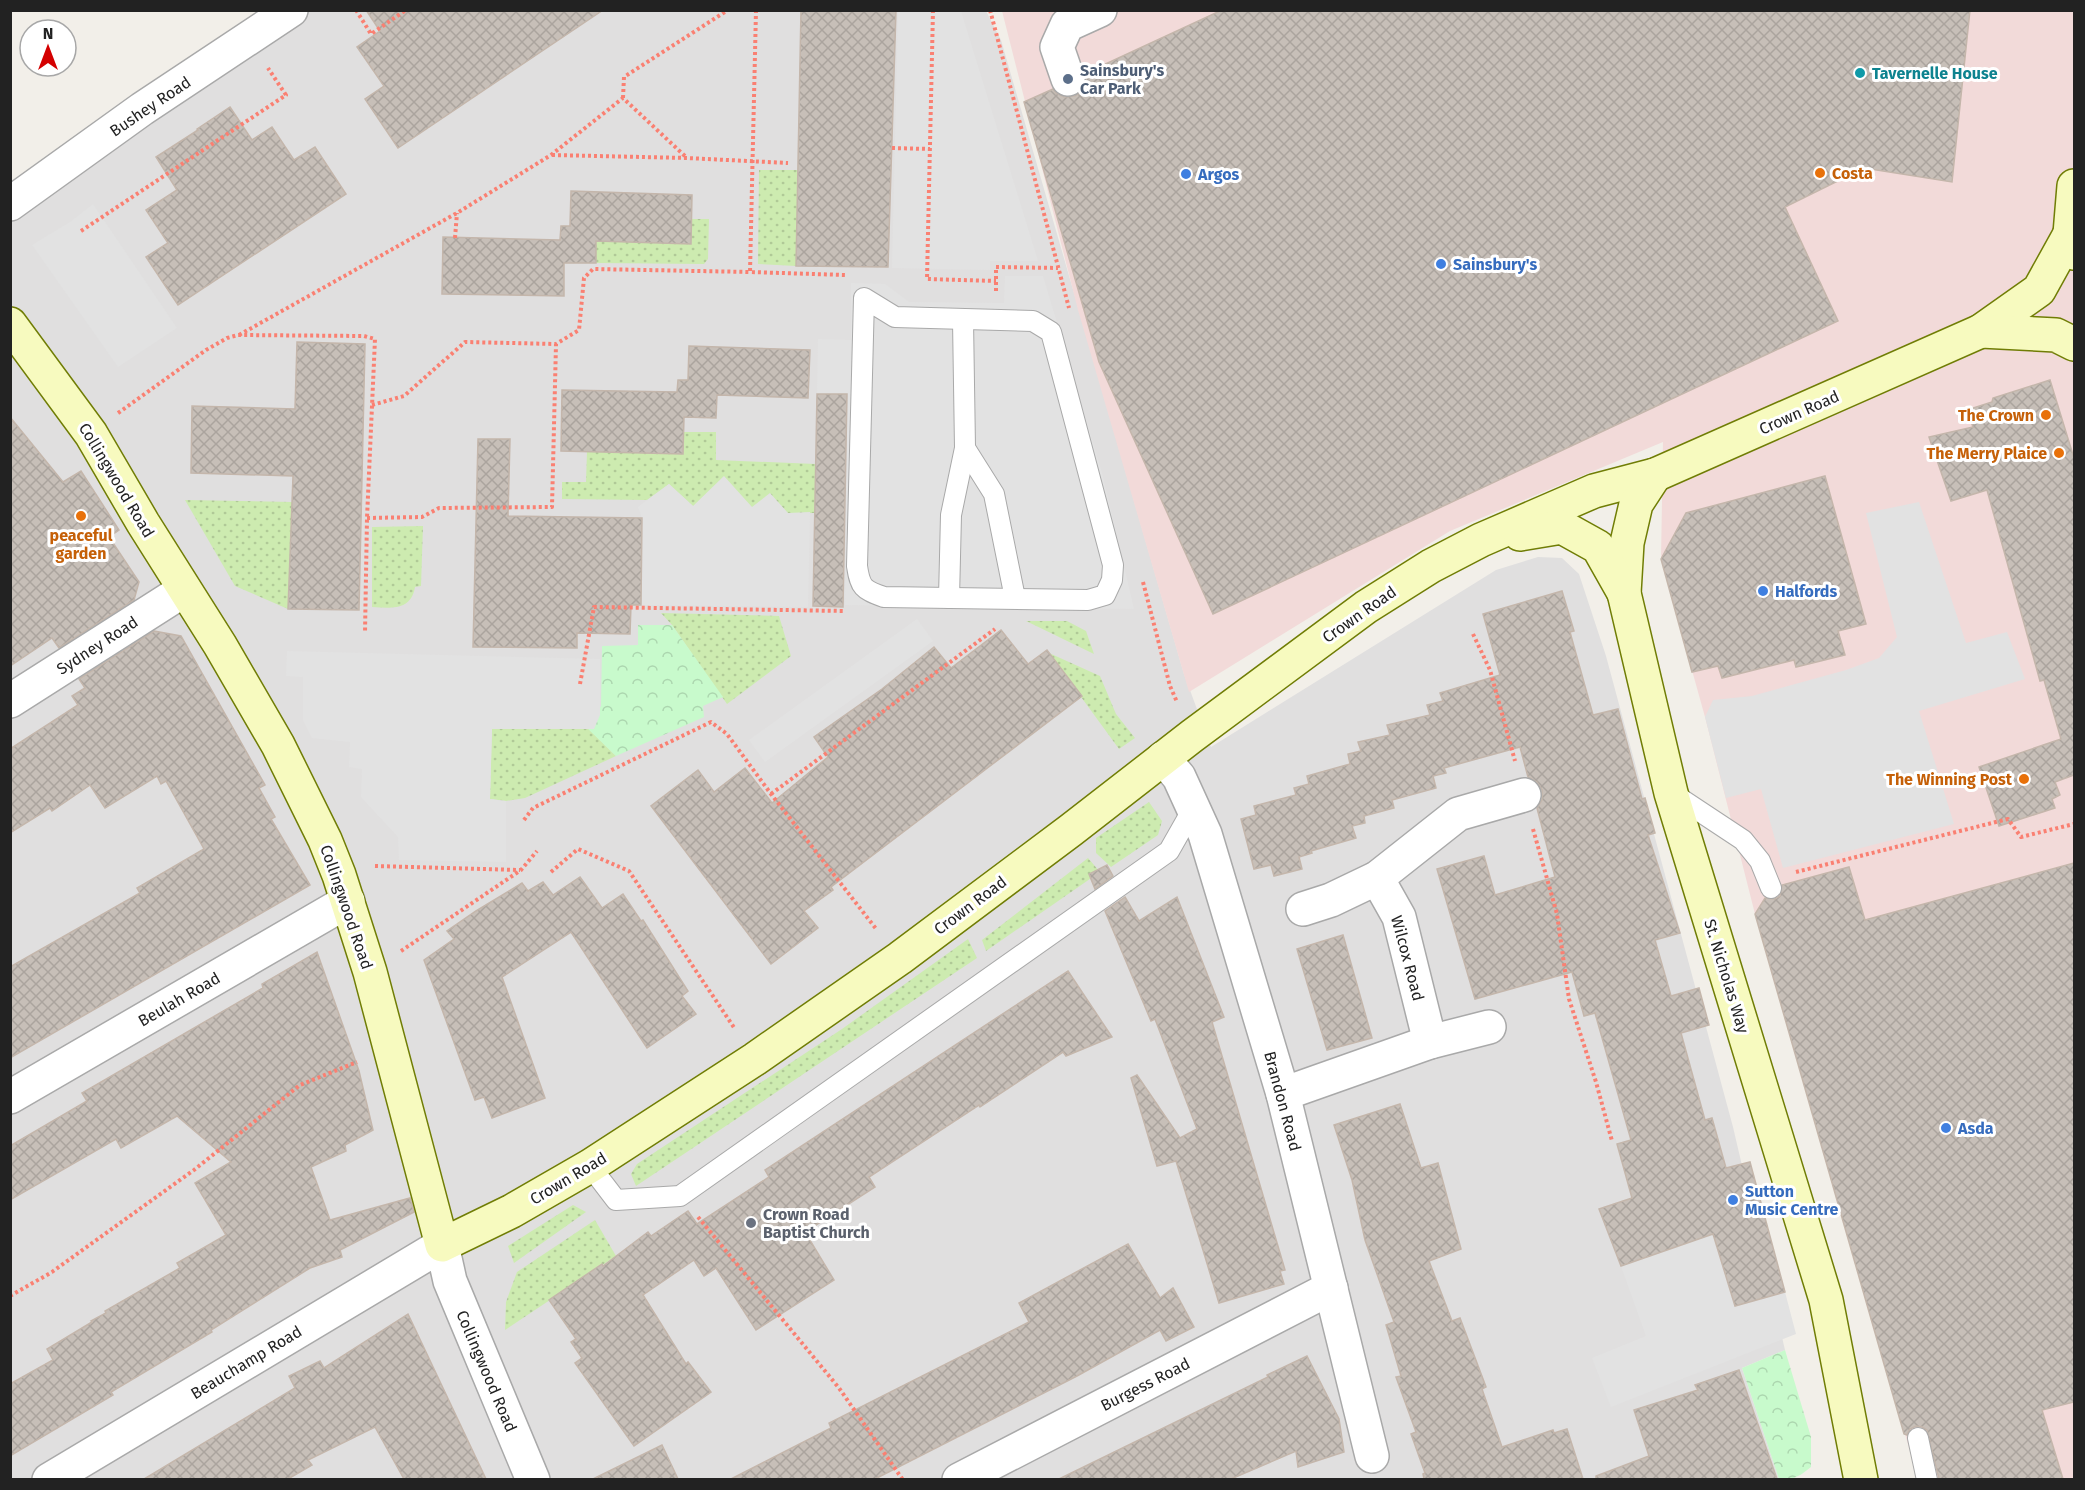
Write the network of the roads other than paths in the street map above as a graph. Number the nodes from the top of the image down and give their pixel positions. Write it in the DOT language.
graph roads {
  1 [pos="291,10"];
  2 [pos="1100,10"];
  3 [pos="1068,79"];
  4 [pos="2074,186"];
  5 [pos="10,204"];
  6 [pos="2072,243"];
  7 [pos="963,320"];
  8 [pos="10,324"];
  9 [pos="1981,331"];
  10 [pos="2074,344"];
  11 [pos="965,448"];
  12 [pos="1655,475"];
  13 [pos="1481,540"];
  14 [pos="184,590"];
  15 [pos="1624,593"];
  16 [pos="950,598"];
  17 [pos="1014,598"];
  18 [pos="10,701"];
  19 [pos="1163,758"];
  20 [pos="1671,793"];
  21 [pos="1524,795"];
  22 [pos="1194,807"];
  23 [pos="1377,878"];
  24 [pos="344,888"];
  25 [pos="1771,888"];
  26 [pos="1303,909"];
  27 [pos="1488,1027"];
  28 [pos="1430,1042"];
  29 [pos="1283,1094"];
  30 [pos="10,1097"];
  31 [pos="590,1166"];
  32 [pos="442,1245"];
  33 [pos="1331,1288"];
  34 [pos="1918,1438"];
  35 [pos="1372,1456"];
  36 [pos="1854,1475"];
  37 [pos="49,1479"];
  38 [pos="532,1479"];
  39 [pos="959,1479"];
  40 [pos="1927,1479"];
  1 -- 5 [label="street, Bushey Road"];
  2 -- 3 [label="street"];
  4 -- 6 [label="street"];
  6 -- 9 [label="street, Crown Road"];
  7 -- 11 [label="lane"];
  7 -- 16 [label="lane"];
  7 -- 17 [label="lane"];
  8 -- 14 [label="street, Collingwood Road"];
  9 -- 10 [label="street, Crown Road"];
  9 -- 12 [label="street, Crown Road"];
  11 -- 16 [label="lane"];
  11 -- 17 [label="lane"];
  12 -- 13 [label="street, Crown Road"];
  12 -- 15 [label="street, St. Nicholas Way"];
  13 -- 15 [label="street, Crown Road"];
  13 -- 19 [label="street, Crown Road"];
  14 -- 18 [label="street, Sydney Road"];
  14 -- 24 [label="street, Collingwood Road"];
  15 -- 20 [label="street, St. Nicholas Way"];
  16 -- 17 [label="lane"];
  19 -- 22 [label="street, Brandon Road"];
  19 -- 31 [label="street, Crown Road"];
  20 -- 25 [label="lane"];
  20 -- 36 [label="street, St. Nicholas Way"];
  21 -- 23 [label="street"];
  22 -- 29 [label="street, Brandon Road"];
  22 -- 31 [label="lane"];
  23 -- 26 [label="street"];
  23 -- 28 [label="street, Wilcox Road"];
  24 -- 30 [label="street, Beulah Road"];
  24 -- 32 [label="street, Collingwood Road"];
  27 -- 28 [label="street"];
  28 -- 29 [label="street"];
  29 -- 33 [label="street, Brandon Road"];
  31 -- 32 [label="street, Crown Road"];
  32 -- 37 [label="street, Beauchamp Road"];
  32 -- 38 [label="street, Collingwood Road"];
  33 -- 35 [label="street, Brandon Road"];
  33 -- 39 [label="street, Burgess Road"];
  34 -- 40 [label="lane"];
}
